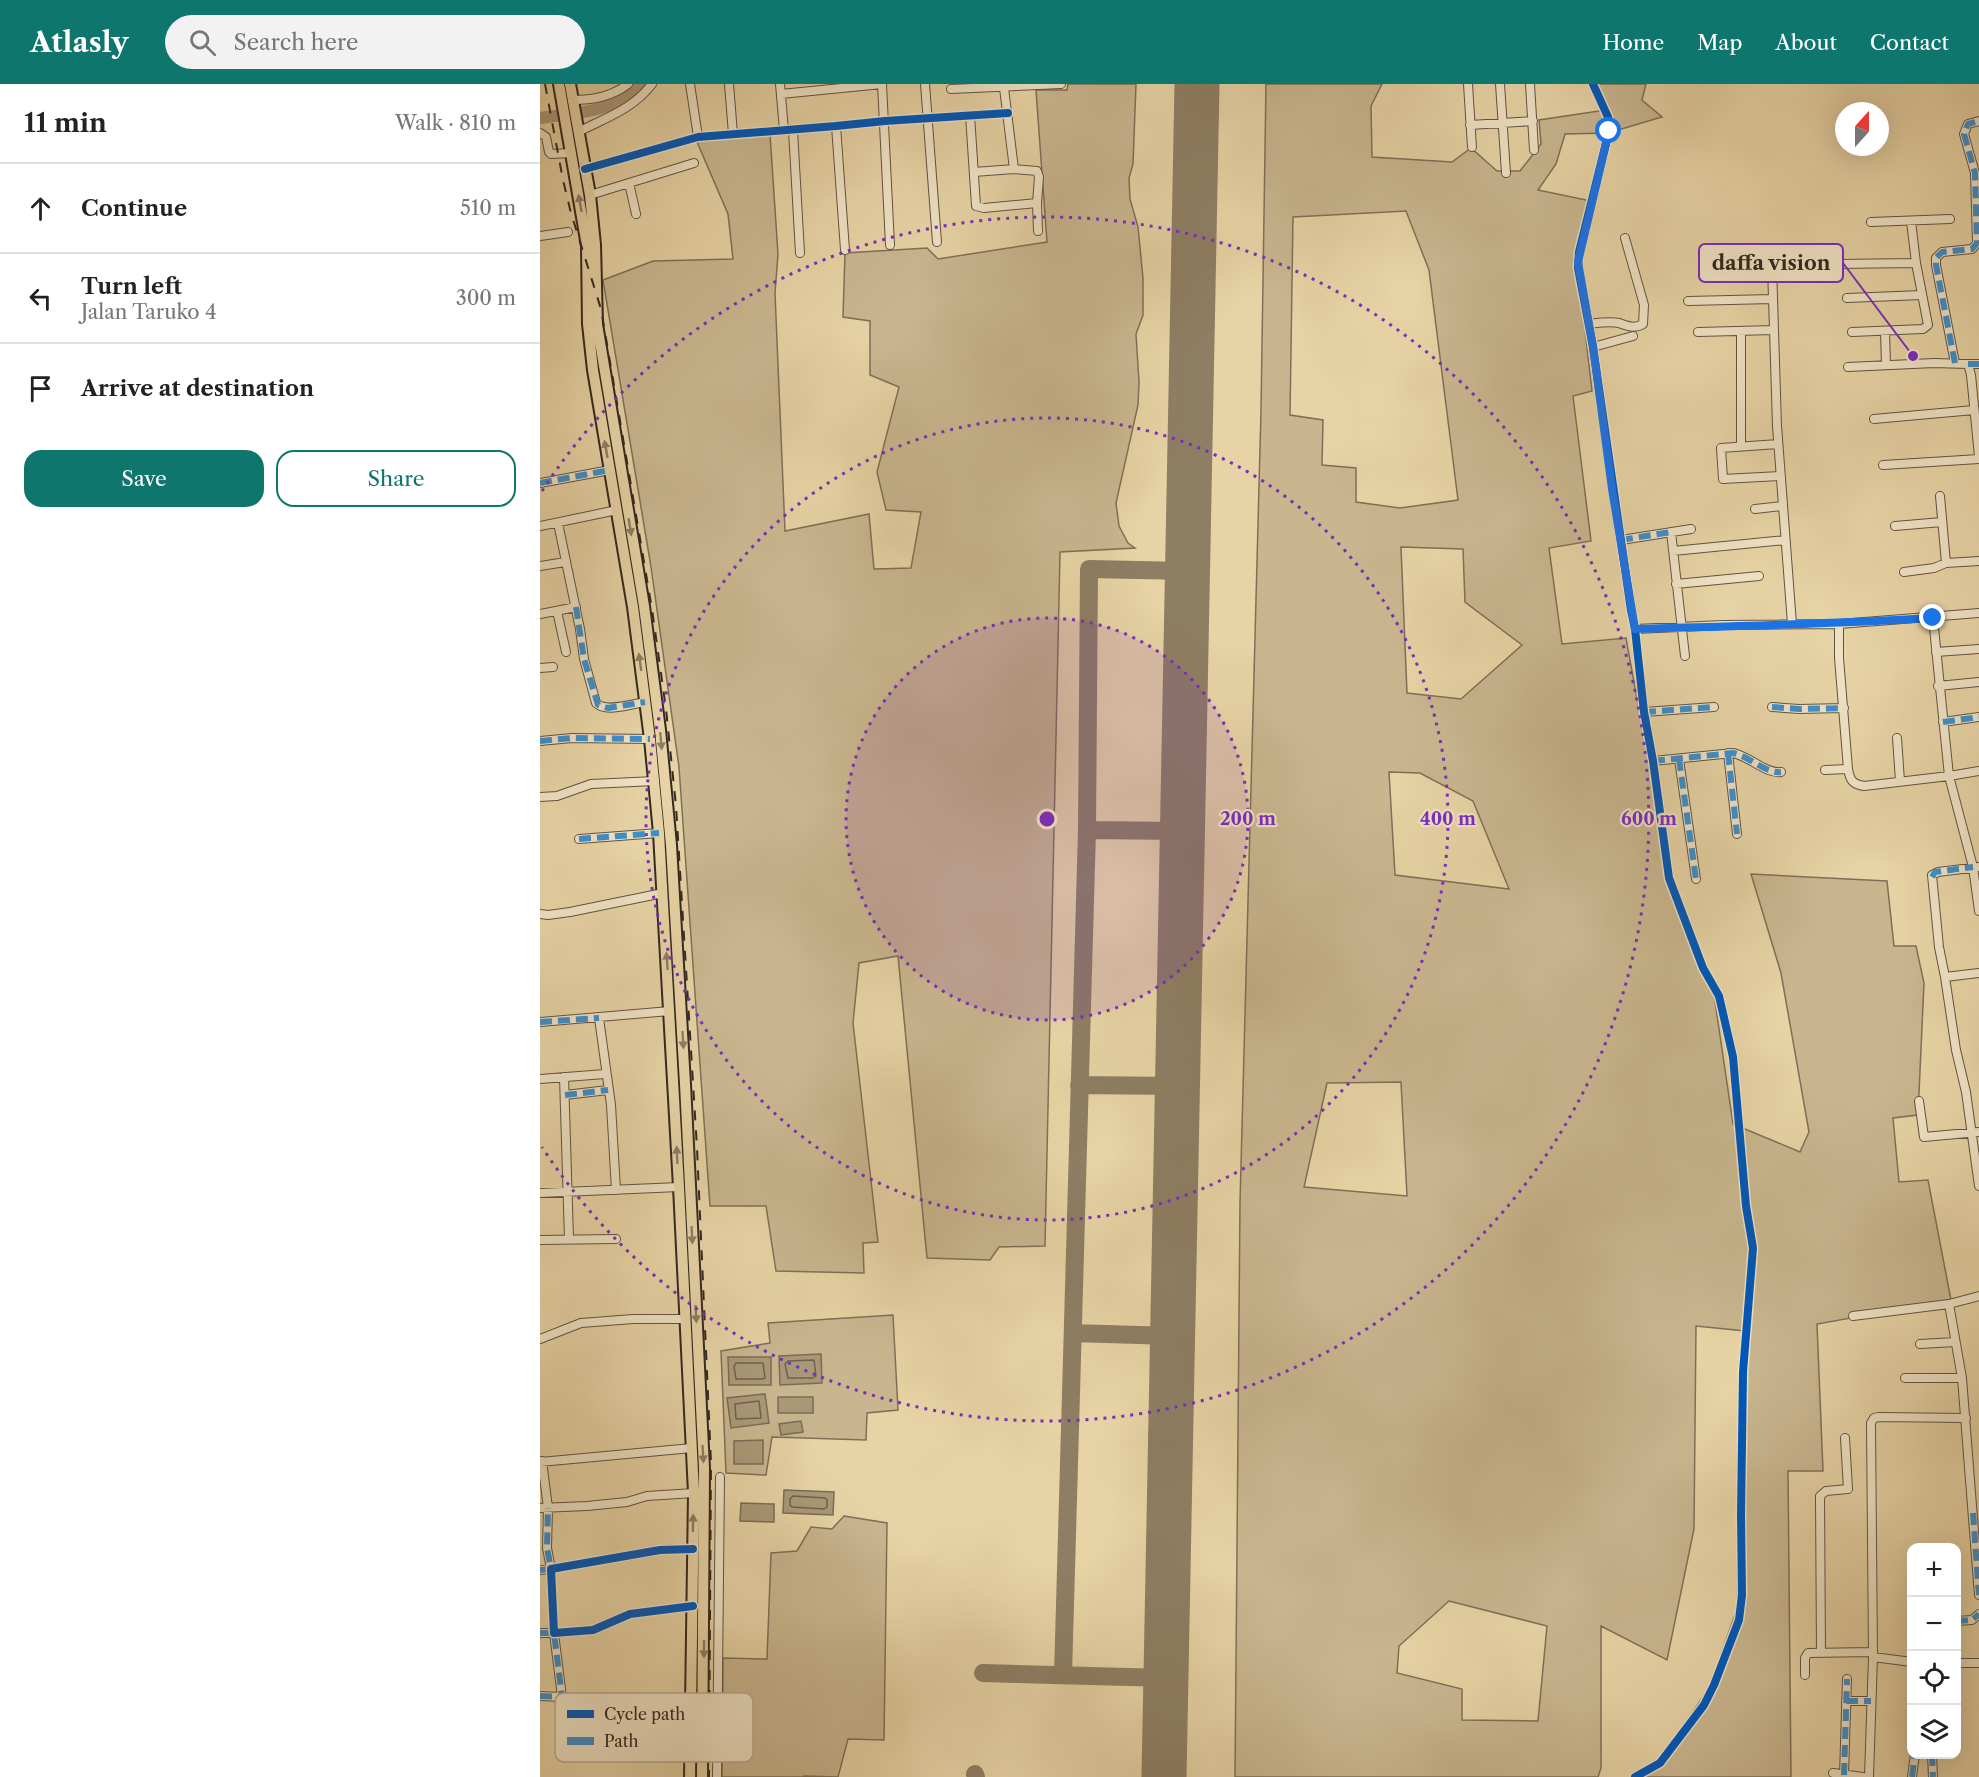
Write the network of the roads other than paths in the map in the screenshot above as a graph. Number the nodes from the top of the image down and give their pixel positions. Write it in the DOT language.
graph roads {
  1 [pos="559,84"];
  2 [pos="570,84"];
  3 [pos="628,84"];
  4 [pos="652,84"];
  5 [pos="690,84"];
  6 [pos="729,84"];
  7 [pos="780,84"];
  8 [pos="882,84"];
  9 [pos="925,84"];
  10 [pos="1061,84"];
  11 [pos="1468,84"];
  12 [pos="1500,84"];
  13 [pos="1530,84"];
  14 [pos="1593,84"];
  15 [pos="1004,88"];
  16 [pos="951,89"];
  17 [pos="782,94"];
  18 [pos="569,101"];
  19 [pos="1008,113"];
  20 [pos="970,115"];
  21 [pos="929,117"];
  22 [pos="885,121"];
  23 [pos="1979,121"];
  24 [pos="1533,122"];
  25 [pos="1503,123"];
  26 [pos="1470,125"];
  27 [pos="836,126"];
  28 [pos="788,130"];
  29 [pos="574,131"];
  30 [pos="540,133"];
  31 [pos="733,134"];
  32 [pos="698,137"];
  33 [pos="1472,147"];
  34 [pos="1534,150"];
  35 [pos="571,153"];
  36 [pos="694,162"];
  37 [pos="585,169"];
  38 [pos="1014,169"];
  39 [pos="975,172"];
  40 [pos="1506,173"];
  41 [pos="629,183"];
  42 [pos="590,195"];
  43 [pos="1037,203"];
  44 [pos="636,213"];
  45 [pos="1950,219"];
  46 [pos="1911,221"];
  47 [pos="1872,222"];
  48 [pos="1038,231"];
  49 [pos="568,232"];
  50 [pos="540,236"];
  51 [pos="1626,238"];
  52 [pos="937,242"];
  53 [pos="890,244"];
  54 [pos="845,250"];
  55 [pos="800,253"];
  56 [pos="1916,263"];
  57 [pos="1834,264"];
  58 [pos="1772,266"];
  59 [pos="1922,296"];
  60 [pos="1847,298"];
  61 [pos="1773,299"];
  62 [pos="1688,301"];
  63 [pos="593,324"];
  64 [pos="1588,324"];
  65 [pos="1774,330"];
  66 [pos="1885,331"];
  67 [pos="1698,332"];
  68 [pos="1741,332"];
  69 [pos="1852,332"];
  70 [pos="1633,336"];
  71 [pos="1593,347"];
  72 [pos="1955,363"];
  73 [pos="1968,364"];
  74 [pos="1979,364"];
  75 [pos="1886,365"];
  76 [pos="1848,367"];
  77 [pos="1974,410"];
  78 [pos="1874,419"];
  79 [pos="1778,444"];
  80 [pos="1741,446"];
  81 [pos="1979,458"];
  82 [pos="1884,465"];
  83 [pos="610,470"];
  84 [pos="1781,476"];
  85 [pos="540,483"];
  86 [pos="1940,496"];
  87 [pos="1783,506"];
  88 [pos="617,510"];
  89 [pos="1755,510"];
  90 [pos="1942,522"];
  91 [pos="558,523"];
  92 [pos="540,526"];
  93 [pos="1895,526"];
  94 [pos="1691,529"];
  95 [pos="1671,532"];
  96 [pos="1621,540"];
  97 [pos="1785,540"];
  98 [pos="1673,550"];
  99 [pos="1979,561"];
  100 [pos="565,562"];
  101 [pos="1946,563"];
  102 [pos="540,566"];
  103 [pos="1904,572"];
  104 [pos="1759,576"];
  105 [pos="1676,584"];
  106 [pos="576,607"];
  107 [pos="638,607"];
  108 [pos="557,611"];
  109 [pos="1979,613"];
  110 [pos="540,614"];
  111 [pos="1933,618"];
  112 [pos="1792,624"];
  113 [pos="1839,624"];
  114 [pos="1682,628"];
  115 [pos="1635,629"];
  116 [pos="1979,649"];
  117 [pos="566,652"];
  118 [pos="1936,652"];
  119 [pos="1685,656"];
  120 [pos="553,667"];
  121 [pos="540,668"];
  122 [pos="1979,682"];
  123 [pos="1938,686"];
  124 [pos="645,702"];
  125 [pos="1714,707"];
  126 [pos="1772,708"];
  127 [pos="1844,708"];
  128 [pos="1644,712"];
  129 [pos="1979,717"];
  130 [pos="1943,722"];
  131 [pos="1897,738"];
  132 [pos="650,739"];
  133 [pos="540,741"];
  134 [pos="1728,753"];
  135 [pos="1679,759"];
  136 [pos="1653,761"];
  137 [pos="1848,769"];
  138 [pos="1825,770"];
  139 [pos="1979,771"];
  140 [pos="1781,772"];
  141 [pos="1949,776"];
  142 [pos="1900,780"];
  143 [pos="654,781"];
  144 [pos="540,797"];
  145 [pos="659,833"];
  146 [pos="1737,834"];
  147 [pos="579,839"];
  148 [pos="665,846"];
  149 [pos="1976,867"];
  150 [pos="1696,879"];
  151 [pos="663,893"];
  152 [pos="1979,911"];
  153 [pos="540,914"];
  154 [pos="1979,973"];
  155 [pos="1945,977"];
  156 [pos="670,1011"];
  157 [pos="599,1018"];
  158 [pos="540,1022"];
  159 [pos="605,1074"];
  160 [pos="564,1077"];
  161 [pos="540,1079"];
  162 [pos="674,1084"];
  163 [pos="685,1084"];
  164 [pos="608,1090"];
  165 [pos="565,1095"];
  166 [pos="1919,1101"];
  167 [pos="681,1109"];
  168 [pos="1975,1133"];
  169 [pos="1979,1186"];
  170 [pos="679,1187"];
  171 [pos="616,1190"];
  172 [pos="568,1191"];
  173 [pos="540,1193"];
  174 [pos="569,1239"];
  175 [pos="616,1239"];
  176 [pos="540,1240"];
  177 [pos="688,1255"];
  178 [pos="1979,1296"];
  179 [pos="1949,1304"];
  180 [pos="1853,1316"];
  181 [pos="685,1319"];
  182 [pos="540,1339"];
  183 [pos="1955,1342"];
  184 [pos="1920,1344"];
  185 [pos="1905,1378"];
  186 [pos="1962,1378"];
  187 [pos="695,1396"];
  188 [pos="1966,1418"];
  189 [pos="1845,1438"];
  190 [pos="692,1448"];
  191 [pos="541,1462"];
  192 [pos="720,1477"];
  193 [pos="694,1493"];
  194 [pos="544,1508"];
  195 [pos="1976,1513"];
  196 [pos="693,1549"];
  197 [pos="551,1569"];
  198 [pos="540,1570"];
  199 [pos="1979,1595"];
  200 [pos="693,1606"];
  201 [pos="1979,1614"];
  202 [pos="1961,1621"];
  203 [pos="540,1633"];
  204 [pos="554,1633"];
  205 [pos="1821,1652"];
  206 [pos="1873,1655"];
  207 [pos="1907,1661"];
  208 [pos="1961,1663"];
  209 [pos="1979,1663"];
  210 [pos="1805,1675"];
  211 [pos="1847,1678"];
  212 [pos="698,1687"];
  213 [pos="562,1693"];
  214 [pos="697,1693"];
  215 [pos="698,1693"];
  216 [pos="718,1693"];
  217 [pos="540,1696"];
  218 [pos="555,1697"];
  219 [pos="1846,1701"];
  220 [pos="1870,1701"];
  221 [pos="1914,1759"];
  222 [pos="1932,1759"];
  223 [pos="691,1762"];
  224 [pos="701,1762"];
  225 [pos="717,1762"];
  226 [pos="1833,1773"];
  227 [pos="1844,1775"];
  228 [pos="690,1777"];
  229 [pos="702,1777"];
  230 [pos="717,1777"];
  231 [pos="1635,1777"];
  232 [pos="1863,1777"];
  233 [pos="1869,1777"];
  234 [pos="1912,1777"];
  235 [pos="1933,1777"];
  1 -- 18 [label="highway"];
  2 -- 18 [label="highway"];
  3 -- 18 [label="street"];
  4 -- 29 [label="street"];
  5 -- 32 [label="street"];
  6 -- 31 [label="street"];
  7 -- 17 [label="street"];
  8 -- 17 [label="street"];
  8 -- 22 [label="street"];
  9 -- 21 [label="street"];
  10 -- 15 [label="street"];
  11 -- 26 [label="street"];
  12 -- 25 [label="street"];
  13 -- 24 [label="street"];
  14 -- 64 [label="street"];
  15 -- 16 [label="street"];
  15 -- 19 [label="street"];
  17 -- 28 [label="street"];
  18 -- 29 [label="highway"];
  19 -- 20 [label="street"];
  19 -- 38 [label="street"];
  20 -- 21 [label="street"];
  20 -- 39 [label="street"];
  21 -- 22 [label="street"];
  21 -- 52 [label="street"];
  22 -- 27 [label="street"];
  22 -- 53 [label="street"];
  23 -- 72 [label="street"];
  24 -- 25 [label="street"];
  24 -- 34 [label="street"];
  25 -- 26 [label="street"];
  25 -- 40 [label="street"];
  26 -- 33 [label="street"];
  27 -- 28 [label="street"];
  27 -- 54 [label="street"];
  28 -- 31 [label="street"];
  28 -- 55 [label="street"];
  29 -- 35 [label="highway"];
  29 -- 37 [label="highway"];
  30 -- 35 [label="street"];
  31 -- 32 [label="street"];
  32 -- 37 [label="street"];
  63 -- 35 [label="highway, one-way"];
  36 -- 41 [label="street"];
  37 -- 42 [label="highway"];
  38 -- 39 [label="street"];
  38 -- 43 [label="street"];
  39 -- 43 [label="street"];
  41 -- 42 [label="street"];
  41 -- 44 [label="street"];
  42 -- 63 [label="highway"];
  43 -- 48 [label="street"];
  45 -- 46 [label="street"];
  46 -- 47 [label="street"];
  46 -- 56 [label="street"];
  49 -- 50 [label="street"];
  51 -- 64 [label="street"];
  56 -- 57 [label="street"];
  56 -- 59 [label="street"];
  58 -- 61 [label="street"];
  59 -- 60 [label="street"];
  59 -- 66 [label="street"];
  61 -- 62 [label="street"];
  61 -- 65 [label="street"];
  83 -- 63 [label="highway, one-way"];
  63 -- 107 [label="highway, one-way"];
  64 -- 71 [label="street"];
  65 -- 68 [label="street"];
  65 -- 79 [label="street"];
  66 -- 69 [label="street"];
  66 -- 75 [label="street"];
  67 -- 68 [label="street"];
  68 -- 80 [label="street"];
  70 -- 71 [label="street"];
  71 -- 96 [label="street"];
  72 -- 73 [label="street"];
  72 -- 75 [label="street"];
  73 -- 74 [label="street"];
  73 -- 77 [label="street"];
  75 -- 76 [label="street"];
  77 -- 78 [label="street"];
  77 -- 81 [label="street"];
  79 -- 80 [label="street"];
  79 -- 84 [label="street"];
  80 -- 84 [label="street"];
  81 -- 82 [label="street"];
  83 -- 85 [label="street"];
  83 -- 88 [label="highway"];
  84 -- 87 [label="street"];
  86 -- 90 [label="street"];
  87 -- 89 [label="street"];
  87 -- 97 [label="street"];
  88 -- 91 [label="street"];
  88 -- 107 [label="highway"];
  90 -- 93 [label="street"];
  90 -- 101 [label="street"];
  91 -- 92 [label="street"];
  91 -- 100 [label="street"];
  94 -- 95 [label="street"];
  95 -- 96 [label="street"];
  95 -- 98 [label="street"];
  96 -- 115 [label="street"];
  97 -- 98 [label="street"];
  97 -- 112 [label="street"];
  98 -- 105 [label="street"];
  99 -- 101 [label="street"];
  100 -- 102 [label="street"];
  100 -- 106 [label="street"];
  101 -- 103 [label="street"];
  104 -- 105 [label="street"];
  105 -- 114 [label="street"];
  106 -- 108 [label="street"];
  106 -- 124 [label="street"];
  124 -- 107 [label="highway, one-way"];
  107 -- 148 [label="highway, one-way"];
  108 -- 110 [label="street"];
  108 -- 117 [label="street"];
  109 -- 111 [label="street"];
  111 -- 113 [label="street"];
  111 -- 118 [label="street"];
  112 -- 113 [label="street"];
  112 -- 114 [label="street"];
  113 -- 127 [label="street"];
  114 -- 115 [label="street"];
  114 -- 119 [label="street"];
  115 -- 128 [label="street"];
  116 -- 118 [label="street"];
  118 -- 123 [label="street"];
  120 -- 121 [label="street"];
  122 -- 123 [label="street"];
  123 -- 130 [label="street"];
  124 -- 132 [label="highway"];
  125 -- 128 [label="street"];
  126 -- 127 [label="street"];
  127 -- 137 [label="street"];
  128 -- 136 [label="street"];
  129 -- 130 [label="street"];
  130 -- 141 [label="street"];
  131 -- 142 [label="street"];
  132 -- 133 [label="street"];
  132 -- 143 [label="highway"];
  134 -- 135 [label="street"];
  134 -- 140 [label="street"];
  134 -- 146 [label="street"];
  135 -- 136 [label="street"];
  135 -- 150 [label="street"];
  136 -- 231 [label="street"];
  137 -- 138 [label="street"];
  137 -- 142 [label="street"];
  139 -- 141 [label="street"];
  141 -- 142 [label="street"];
  141 -- 149 [label="street"];
  143 -- 144 [label="street"];
  143 -- 145 [label="highway"];
  145 -- 147 [label="street"];
  145 -- 148 [label="highway"];
  148 -- 151 [label="highway"];
  148 -- 163 [label="highway, one-way"];
  149 -- 152 [label="street"];
  149 -- 155 [label="street"];
  151 -- 153 [label="street"];
  156 -- 151 [label="highway, one-way"];
  154 -- 155 [label="street"];
  155 -- 168 [label="street"];
  156 -- 157 [label="street"];
  156 -- 162 [label="highway"];
  157 -- 158 [label="street"];
  157 -- 159 [label="street"];
  159 -- 160 [label="street"];
  159 -- 164 [label="street"];
  160 -- 161 [label="street"];
  160 -- 165 [label="street"];
  162 -- 163 [label="highway"];
  162 -- 167 [label="highway"];
  163 -- 167 [label="highway"];
  164 -- 165 [label="street"];
  164 -- 171 [label="street"];
  165 -- 172 [label="street"];
  166 -- 168 [label="street"];
  170 -- 167 [label="highway, one-way"];
  167 -- 177 [label="highway, one-way"];
  168 -- 169 [label="street"];
  170 -- 171 [label="street"];
  170 -- 177 [label="highway"];
  171 -- 172 [label="street"];
  172 -- 173 [label="street"];
  172 -- 174 [label="street"];
  174 -- 175 [label="street"];
  174 -- 176 [label="street"];
  177 -- 181 [label="highway"];
  177 -- 187 [label="highway, one-way"];
  178 -- 179 [label="street"];
  179 -- 180 [label="street"];
  179 -- 183 [label="street"];
  181 -- 182 [label="street"];
  181 -- 187 [label="highway"];
  183 -- 184 [label="street"];
  183 -- 186 [label="street"];
  185 -- 186 [label="street"];
  186 -- 188 [label="street"];
  187 -- 190 [label="highway"];
  187 -- 212 [label="highway, one-way"];
  188 -- 195 [label="street"];
  188 -- 206 [label="street"];
  189 -- 205 [label="street"];
  190 -- 191 [label="street"];
  190 -- 193 [label="highway"];
  191 -- 194 [label="street"];
  192 -- 216 [label="street"];
  193 -- 194 [label="street"];
  196 -- 193 [label="highway, one-way"];
  194 -- 197 [label="street"];
  195 -- 199 [label="street"];
  196 -- 197 [label="street"];
  196 -- 200 [label="highway"];
  197 -- 198 [label="street"];
  197 -- 204 [label="street"];
  200 -- 204 [label="street"];
  200 -- 212 [label="highway"];
  201 -- 202 [label="street"];
  203 -- 204 [label="street"];
  204 -- 213 [label="street"];
  205 -- 206 [label="street"];
  205 -- 210 [label="street"];
  206 -- 207 [label="street"];
  206 -- 220 [label="street"];
  208 -- 209 [label="street"];
  211 -- 219 [label="street"];
  212 -- 214 [label="highway"];
  212 -- 215 [label="highway"];
  217 -- 218 [label="street"];
  219 -- 220 [label="street"];
  219 -- 227 [label="street"];
  220 -- 233 [label="street"];
  221 -- 234 [label="street"];
  222 -- 235 [label="street"];
  223 -- 228 [label="highway"];
  224 -- 229 [label="highway"];
  225 -- 230 [label="street"];
  226 -- 227 [label="street"];
  227 -- 232 [label="street"];
}
